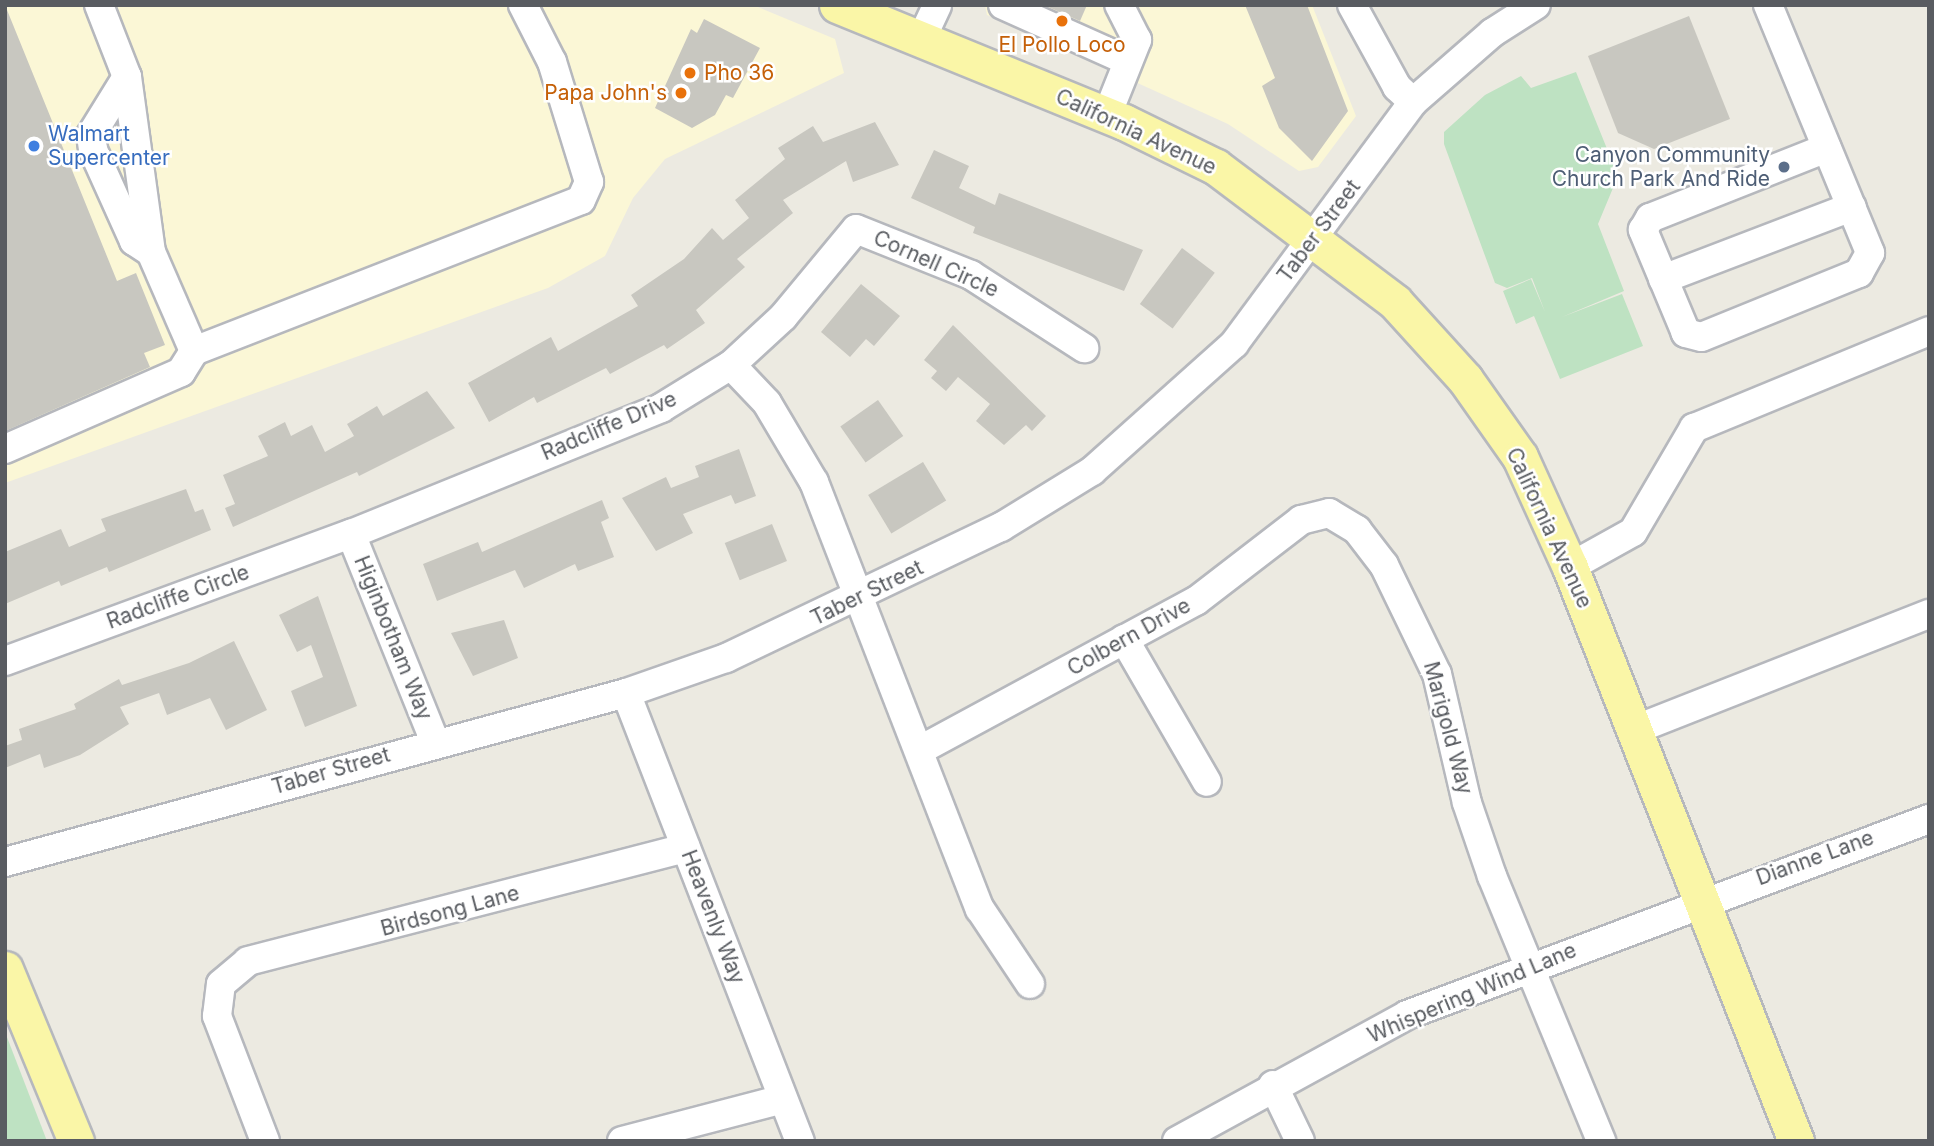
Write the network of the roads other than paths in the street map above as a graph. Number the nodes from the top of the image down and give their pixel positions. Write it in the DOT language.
graph roads {
  1 [pos="99,5"];
  2 [pos="523,5"];
  3 [pos="937,5"];
  4 [pos="1003,5"];
  5 [pos="1119,5"];
  6 [pos="1352,5"];
  7 [pos="1536,5"];
  8 [pos="1768,5"];
  9 [pos="848,7"];
  10 [pos="921,40"];
  11 [pos="1128,61"];
  12 [pos="127,77"];
  13 [pos="1413,102"];
  14 [pos="1107,115"];
  15 [pos="1827,148"];
  16 [pos="1852,207"];
  17 [pos="856,229"];
  18 [pos="1316,237"];
  19 [pos="151,252"];
  20 [pos="1663,279"];
  21 [pos="1929,331"];
  22 [pos="1084,348"];
  23 [pos="194,351"];
  24 [pos="731,365"];
  25 [pos="5,449"];
  26 [pos="1329,513"];
  27 [pos="351,534"];
  28 [pos="1570,567"];
  29 [pos="862,597"];
  30 [pos="1929,614"];
  31 [pos="1124,639"];
  32 [pos="5,661"];
  33 [pos="626,693"];
  34 [pos="1634,730"];
  35 [pos="435,742"];
  36 [pos="920,750"];
  37 [pos="1207,782"];
  38 [pos="1929,819"];
  39 [pos="686,848"];
  40 [pos="5,862"];
  41 [pos="1702,900"];
  42 [pos="1528,968"];
  43 [pos="5,969"];
  44 [pos="1030,984"];
  45 [pos="1273,1086"];
  46 [pos="783,1099"];
  47 [pos="76,1141"];
  48 [pos="265,1141"];
  49 [pos="622,1141"];
  50 [pos="800,1141"];
  51 [pos="1177,1141"];
  52 [pos="1300,1141"];
  53 [pos="1601,1141"];
  54 [pos="1796,1141"];
  1 -- 12 [label="street"];
  2 -- 23 [label="street"];
  3 -- 10 [label="street"];
  4 -- 11 [label="street"];
  5 -- 11 [label="street"];
  6 -- 13 [label="street"];
  7 -- 13 [label="street, Taber Street"];
  8 -- 15 [label="street"];
  9 -- 10 [label="main road, California Avenue"];
  10 -- 14 [label="main road, California Avenue"];
  11 -- 14 [label="street"];
  12 -- 19 [label="street"];
  12 -- 19 [label="street"];
  13 -- 18 [label="street, Taber Street"];
  14 -- 18 [label="main road, California Avenue"];
  15 -- 16 [label="street"];
  15 -- 20 [label="street"];
  16 -- 20 [label="street"];
  16 -- 20 [label="street"];
  17 -- 22 [label="street, Cornell Circle"];
  17 -- 24 [label="street, Radcliffe Drive"];
  18 -- 28 [label="main road, California Avenue"];
  18 -- 29 [label="street, Taber Street"];
  19 -- 23 [label="street"];
  21 -- 28 [label="street"];
  23 -- 25 [label="street"];
  24 -- 27 [label="street, Radcliffe Drive"];
  24 -- 29 [label="street"];
  26 -- 31 [label="street, Colbern Drive"];
  26 -- 42 [label="street, Marigold Way"];
  27 -- 32 [label="street, Radcliffe Circle"];
  27 -- 35 [label="street, Higinbotham Way"];
  28 -- 34 [label="main road, California Avenue"];
  29 -- 33 [label="street, Taber Street"];
  29 -- 36 [label="street"];
  30 -- 34 [label="street"];
  31 -- 36 [label="street, Colbern Drive"];
  31 -- 37 [label="street"];
  33 -- 35 [label="street, Taber Street"];
  33 -- 39 [label="street, Heavenly Way"];
  34 -- 41 [label="main road, California Avenue"];
  35 -- 40 [label="street, Taber Street"];
  36 -- 44 [label="street"];
  38 -- 41 [label="street, Dianne Lane"];
  39 -- 46 [label="street, Heavenly Way"];
  39 -- 48 [label="street, Birdsong Lane"];
  41 -- 42 [label="street, Whispering Wind Lane"];
  41 -- 54 [label="main road, California Avenue"];
  42 -- 45 [label="street, Whispering Wind Lane"];
  42 -- 53 [label="street, Marigold Way"];
  43 -- 47 [label="main road"];
  45 -- 51 [label="street, Whispering Wind Lane"];
  45 -- 52 [label="street"];
  46 -- 49 [label="street"];
  46 -- 50 [label="street, Heavenly Way"];
}
